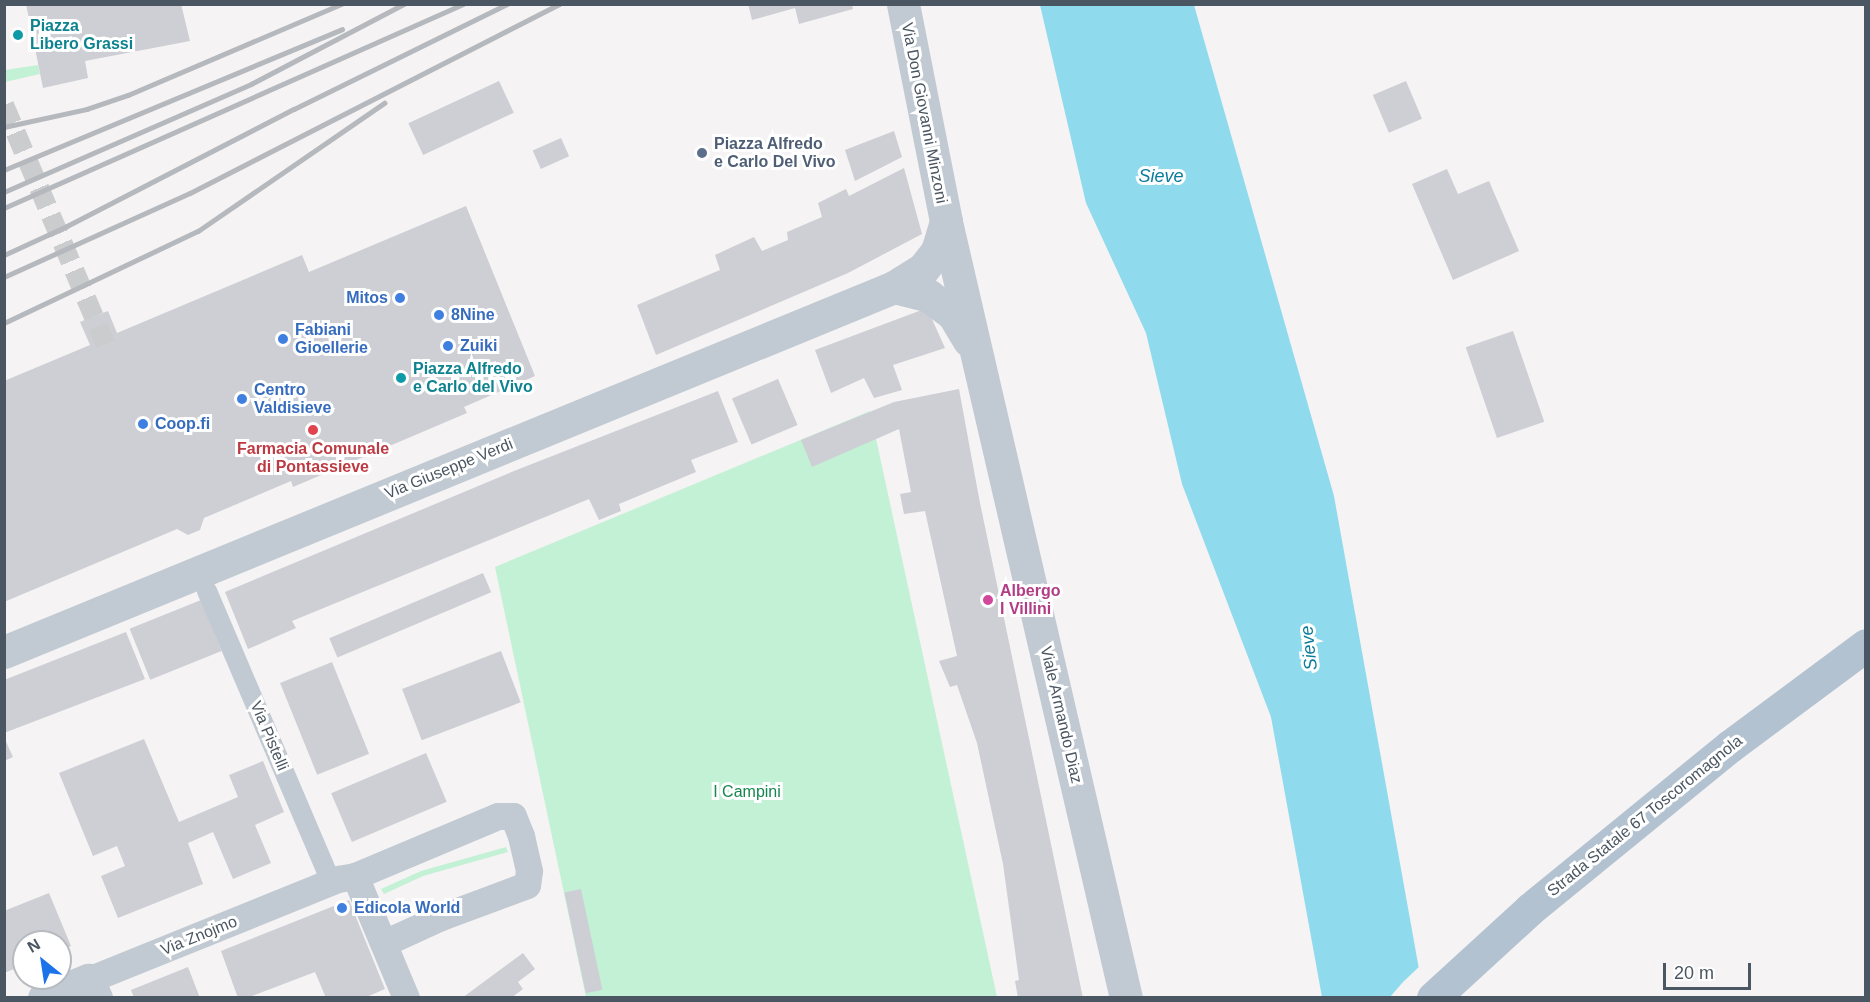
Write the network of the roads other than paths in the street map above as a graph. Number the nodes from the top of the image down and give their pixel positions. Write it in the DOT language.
graph roads {
  1 [pos="903,4"];
  2 [pos="946,222"];
  3 [pos="894,287"];
  4 [pos="978,356"];
  5 [pos="207,591"];
  6 [pos="1866,645"];
  7 [pos="4,652"];
  8 [pos="343,879"];
  9 [pos="384,942"];
  10 [pos="92,989"];
  11 [pos="44,998"];
  12 [pos="406,998"];
  13 [pos="1126,998"];
  14 [pos="1433,998"];
  1 -- 2 [label="street, Via Don Giovanni Minzoni"];
  2 -- 3 [label="street, Via Giuseppe Verdi"];
  2 -- 4 [label="street, Viale Armando Diaz"];
  3 -- 4 [label="street"];
  3 -- 7 [label="street, Via Giuseppe Verdi"];
  4 -- 13 [label="street, Viale Armando Diaz"];
  5 -- 8 [label="street, Via Pistelli"];
  6 -- 14 [label="main road, Strada Statale 67 Toscoromagnola"];
  8 -- 9 [label="street"];
  8 -- 9 [label="street, Via Znojmo"];
  8 -- 10 [label="street, Via Znojmo"];
  9 -- 12 [label="street"];
  10 -- 11 [label="street, Via Znojmo"];
}
